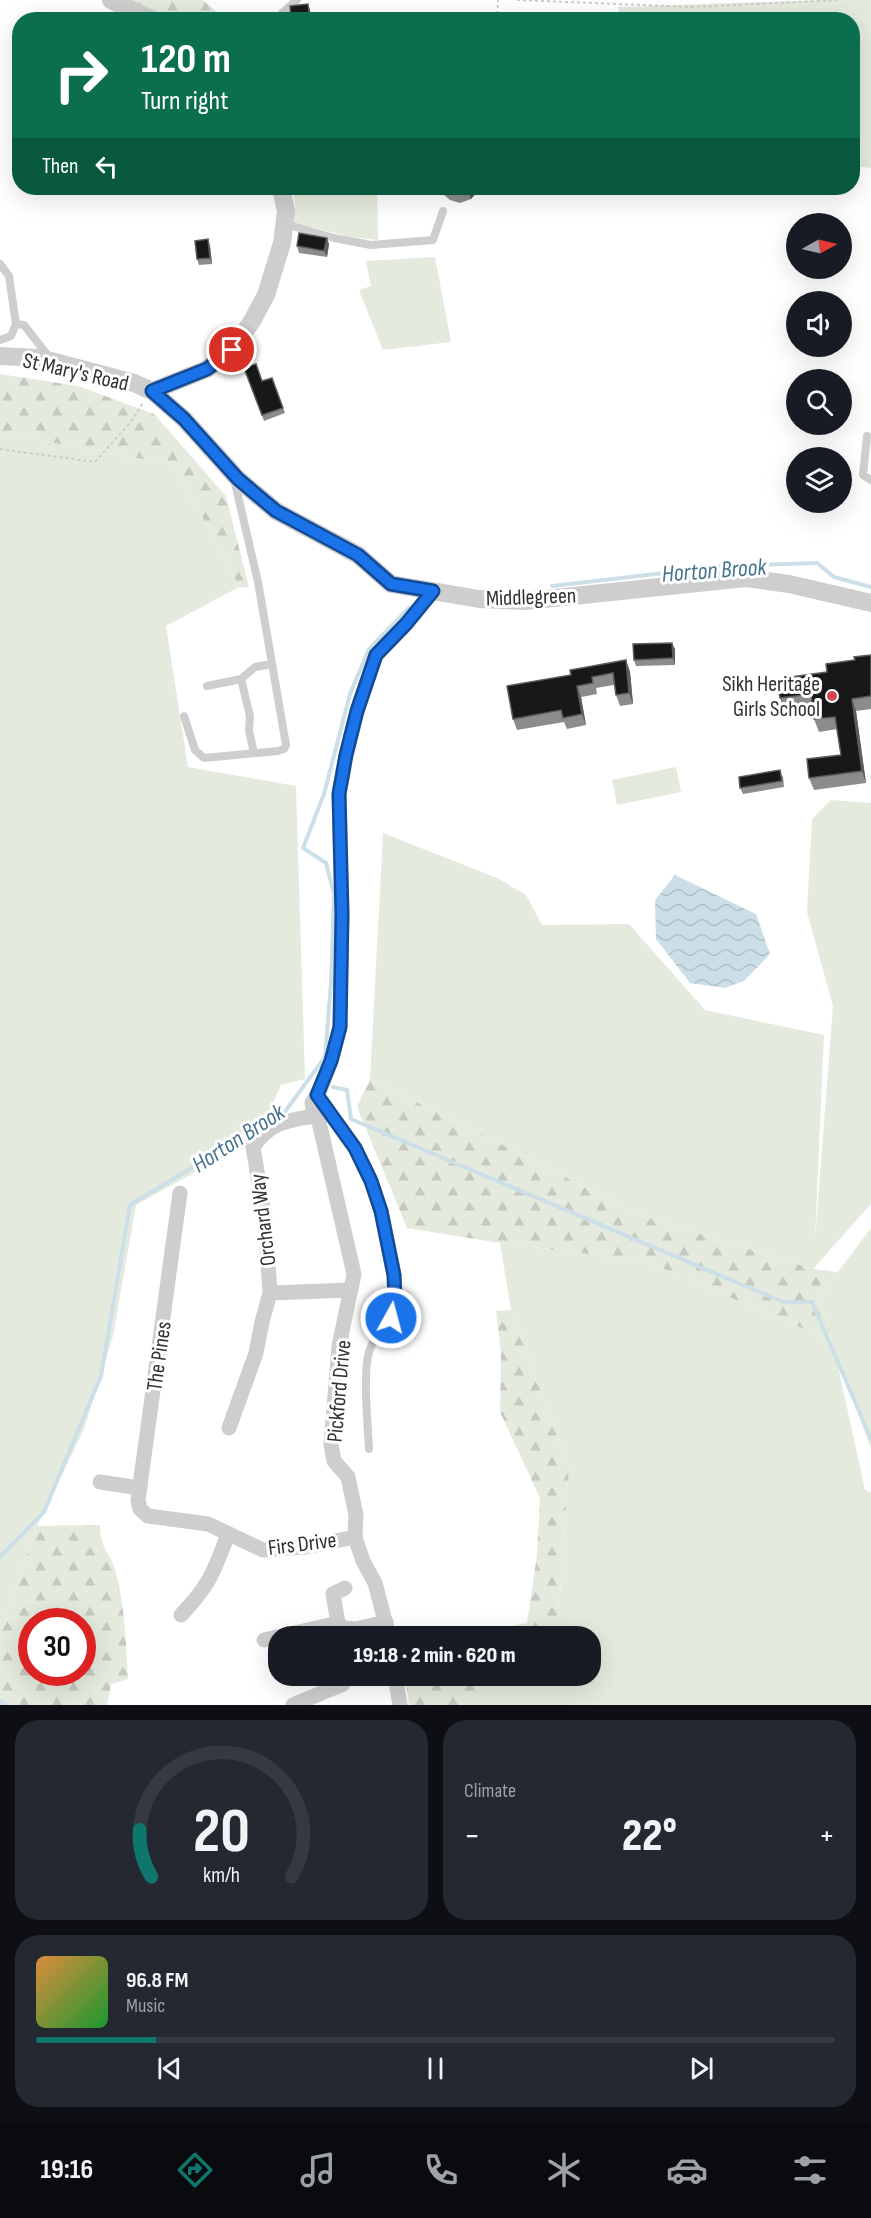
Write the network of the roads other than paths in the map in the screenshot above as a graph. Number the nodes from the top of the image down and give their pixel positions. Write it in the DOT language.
graph roads {
  1 [pos="111,0"];
  2 [pos="297,0"];
  3 [pos="136,12"];
  4 [pos="283,12"];
  5 [pos="283,195"];
  6 [pos="443,211"];
  7 [pos="285,224"];
  8 [pos="0,264"];
  9 [pos="16,324"];
  10 [pos="0,340"];
  11 [pos="0,356"];
  12 [pos="51,361"];
  13 [pos="152,391"];
  14 [pos="867,436"];
  15 [pos="232,473"];
  16 [pos="871,480"];
  17 [pos="433,591"];
  18 [pos="871,603"];
  19 [pos="272,664"];
  20 [pos="241,679"];
  21 [pos="207,686"];
  22 [pos="184,716"];
  23 [pos="254,753"];
  24 [pos="314,1105"];
  25 [pos="180,1193"];
  26 [pos="351,1290"];
  27 [pos="270,1293"];
  28 [pos="391,1318"];
  29 [pos="229,1428"];
  30 [pos="369,1449"];
  31 [pos="100,1482"];
  32 [pos="140,1488"];
  33 [pos="148,1516"];
  34 [pos="228,1534"];
  35 [pos="355,1537"];
  36 [pos="345,1588"];
  37 [pos="181,1615"];
  38 [pos="338,1623"];
  39 [pos="341,1626"];
  40 [pos="386,1626"];
  41 [pos="264,1640"];
  42 [pos="338,1686"];
  43 [pos="397,1686"];
  44 [pos="293,1705"];
  45 [pos="400,1705"];
  1 -- 3 [label="street"];
  2 -- 4 [label="lane"];
  5 -- 7 [label="street"];
  6 -- 7 [label="lane"];
  7 -- 13 [label="street"];
  8 -- 9 [label="lane"];
  9 -- 10 [label="lane"];
  9 -- 12 [label="lane"];
  11 -- 12 [label="street, St Mary's Road"];
  12 -- 13 [label="street, St Mary's Road"];
  13 -- 15 [label="street, Middlegreen"];
  14 -- 16 [label="lane"];
  15 -- 17 [label="street, Middlegreen"];
  15 -- 19 [label="lane"];
  17 -- 18 [label="street, Middlegreen"];
  17 -- 24 [label="street"];
  19 -- 20 [label="lane"];
  19 -- 23 [label="lane"];
  20 -- 21 [label="lane"];
  20 -- 23 [label="lane"];
  22 -- 23 [label="lane"];
  24 -- 26 [label="street, Pickford Drive"];
  24 -- 27 [label="street, Orchard Way"];
  24 -- 28 [label="street"];
  25 -- 32 [label="street, The Pines"];
  26 -- 27 [label="street, Orchard Way"];
  26 -- 35 [label="street, Pickford Drive"];
  27 -- 29 [label="street, Orchard Way"];
  28 -- 30 [label="lane"];
  31 -- 32 [label="street"];
  32 -- 33 [label="street, The Pines"];
  33 -- 34 [label="street, Firs Drive"];
  34 -- 35 [label="street, Firs Drive"];
  34 -- 37 [label="street"];
  35 -- 40 [label="street, Pickford Drive"];
  36 -- 38 [label="street"];
  38 -- 39 [label="street"];
  38 -- 41 [label="street"];
  42 -- 44 [label="street"];
  43 -- 45 [label="street"];
}
